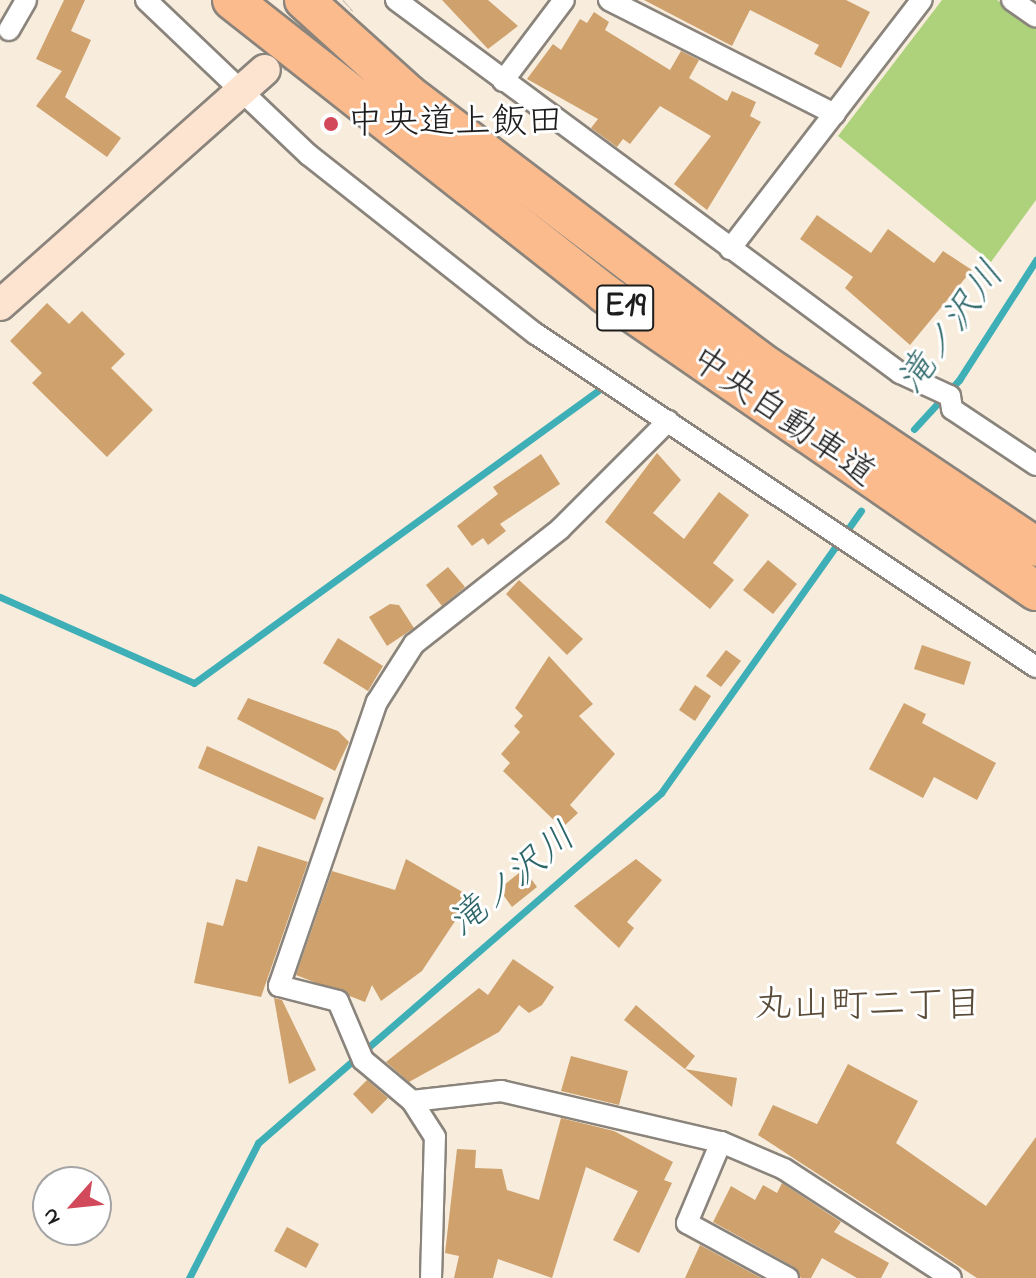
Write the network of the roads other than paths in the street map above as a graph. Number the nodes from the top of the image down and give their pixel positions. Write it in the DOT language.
graph roads {
  1 [pos="26,0"];
  2 [pos="146,0"];
  3 [pos="232,0"];
  4 [pos="304,0"];
  5 [pos="396,0"];
  6 [pos="564,0"];
  7 [pos="609,0"];
  8 [pos="922,0"];
  9 [pos="1012,0"];
  10 [pos="1036,17"];
  11 [pos="9,30"];
  12 [pos="265,70"];
  13 [pos="503,81"];
  14 [pos="242,91"];
  15 [pos="835,114"];
  16 [pos="730,249"];
  17 [pos="0,305"];
  18 [pos="668,421"];
  19 [pos="1036,465"];
  20 [pos="1036,547"];
  21 [pos="1036,591"];
  22 [pos="1036,667"];
  23 [pos="412,1101"];
  24 [pos="721,1142"];
  25 [pos="431,1278"];
  26 [pos="788,1278"];
  27 [pos="951,1278"];
  1 -- 11 [label="street"];
  2 -- 14 [label="street"];
  3 -- 21 [label="highway, 中央自動車道 / E19"];
  4 -- 20 [label="highway, 中央自動車道 / E19"];
  5 -- 13 [label="street"];
  6 -- 13 [label="street"];
  7 -- 15 [label="street"];
  8 -- 15 [label="street"];
  9 -- 10 [label="street"];
  12 -- 14 [label="street"];
  13 -- 16 [label="street"];
  14 -- 17 [label="street"];
  14 -- 18 [label="street"];
  15 -- 16 [label="street"];
  16 -- 19 [label="street"];
  18 -- 22 [label="street"];
  18 -- 23 [label="street"];
  23 -- 24 [label="street"];
  23 -- 25 [label="street"];
  24 -- 26 [label="street"];
  24 -- 27 [label="street"];
}
